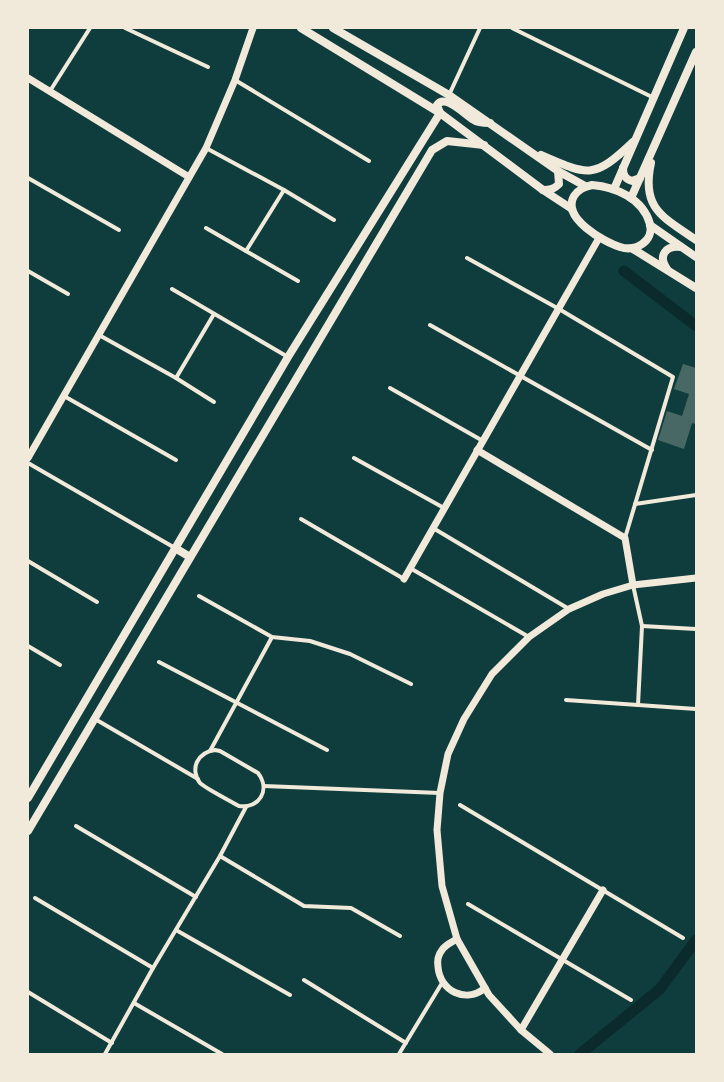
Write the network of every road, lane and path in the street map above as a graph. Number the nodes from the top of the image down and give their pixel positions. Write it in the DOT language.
graph roads {
  1 [pos="90,28"];
  2 [pos="125,28"];
  3 [pos="253,28"];
  4 [pos="301,28"];
  5 [pos="333,28"];
  6 [pos="480,28"];
  7 [pos="512,28"];
  8 [pos="684,28"];
  9 [pos="696,52"];
  10 [pos="208,67"];
  11 [pos="28,78"];
  12 [pos="235,80"];
  13 [pos="50,91"];
  14 [pos="449,95"];
  15 [pos="654,98"];
  16 [pos="440,113"];
  17 [pos="490,123"];
  18 [pos="636,139"];
  19 [pos="484,144"];
  20 [pos="654,146"];
  21 [pos="206,148"];
  22 [pos="528,150"];
  23 [pos="369,161"];
  24 [pos="623,168"];
  25 [pos="558,171"];
  26 [pos="28,178"];
  27 [pos="189,178"];
  28 [pos="640,178"];
  29 [pos="586,186"];
  30 [pos="614,189"];
  31 [pos="284,190"];
  32 [pos="543,190"];
  33 [pos="630,198"];
  34 [pos="572,209"];
  35 [pos="334,220"];
  36 [pos="650,225"];
  37 [pos="206,228"];
  38 [pos="119,230"];
  39 [pos="599,238"];
  40 [pos="696,240"];
  41 [pos="681,247"];
  42 [pos="633,249"];
  43 [pos="246,252"];
  44 [pos="696,257"];
  45 [pos="468,258"];
  46 [pos="667,269"];
  47 [pos="28,272"];
  48 [pos="298,281"];
  49 [pos="696,288"];
  50 [pos="172,289"];
  51 [pos="68,294"];
  52 [pos="559,309"];
  53 [pos="214,314"];
  54 [pos="430,325"];
  55 [pos="99,335"];
  56 [pos="288,357"];
  57 [pos="521,376"];
  58 [pos="176,378"];
  59 [pos="390,388"];
  60 [pos="64,396"];
  61 [pos="214,402"];
  62 [pos="483,441"];
  63 [pos="477,450"];
  64 [pos="652,450"];
  65 [pos="28,458"];
  66 [pos="354,458"];
  67 [pos="176,460"];
  68 [pos="28,463"];
  69 [pos="696,496"];
  70 [pos="635,504"];
  71 [pos="444,508"];
  72 [pos="301,519"];
  73 [pos="433,528"];
  74 [pos="626,538"];
  75 [pos="176,548"];
  76 [pos="190,557"];
  77 [pos="28,561"];
  78 [pos="410,568"];
  79 [pos="696,578"];
  80 [pos="404,579"];
  81 [pos="633,586"];
  82 [pos="199,596"];
  83 [pos="97,602"];
  84 [pos="569,609"];
  85 [pos="642,626"];
  86 [pos="696,630"];
  87 [pos="272,637"];
  88 [pos="529,637"];
  89 [pos="28,646"];
  90 [pos="159,662"];
  91 [pos="60,666"];
  92 [pos="411,684"];
  93 [pos="566,700"];
  94 [pos="236,703"];
  95 [pos="638,705"];
  96 [pos="696,709"];
  97 [pos="94,719"];
  98 [pos="327,750"];
  99 [pos="210,751"];
  100 [pos="198,779"];
  101 [pos="264,786"];
  102 [pos="440,793"];
  103 [pos="28,798"];
  104 [pos="460,806"];
  105 [pos="246,807"];
  106 [pos="76,826"];
  107 [pos="28,831"];
  108 [pos="220,856"];
  109 [pos="603,890"];
  110 [pos="196,897"];
  111 [pos="35,898"];
  112 [pos="468,904"];
  113 [pos="176,930"];
  114 [pos="400,936"];
  115 [pos="683,938"];
  116 [pos="457,939"];
  117 [pos="562,959"];
  118 [pos="153,968"];
  119 [pos="304,980"];
  120 [pos="442,983"];
  121 [pos="485,988"];
  122 [pos="28,992"];
  123 [pos="290,995"];
  124 [pos="631,1000"];
  125 [pos="134,1003"];
  126 [pos="521,1030"];
  127 [pos="112,1042"];
  128 [pos="406,1043"];
  129 [pos="105,1054"];
  130 [pos="222,1054"];
  131 [pos="400,1054"];
  132 [pos="550,1054"];
  1 -- 13 [label="street"];
  2 -- 10 [label="street"];
  3 -- 12 [label="street"];
  4 -- 16 [label="main road"];
  5 -- 14 [label="main road"];
  6 -- 14 [label="street"];
  7 -- 15 [label="street"];
  8 -- 15 [label="main road"];
  9 -- 20 [label="main road"];
  11 -- 13 [label="street"];
  12 -- 21 [label="street"];
  12 -- 23 [label="street"];
  13 -- 27 [label="street"];
  14 -- 17 [label="main road"];
  15 -- 18 [label="main road"];
  16 -- 17 [label="main road"];
  16 -- 19 [label="main road"];
  16 -- 56 [label="main road"];
  17 -- 22 [label="main road"];
  18 -- 22 [label="main road"];
  18 -- 24 [label="main road"];
  19 -- 32 [label="main road"];
  19 -- 76 [label="main road"];
  20 -- 28 [label="main road"];
  20 -- 40 [label="main road"];
  21 -- 27 [label="street"];
  21 -- 31 [label="street"];
  22 -- 25 [label="main road"];
  24 -- 28 [label="main road"];
  24 -- 30 [label="main road"];
  25 -- 29 [label="main road"];
  25 -- 32 [label="main road"];
  26 -- 38 [label="street"];
  27 -- 55 [label="street"];
  28 -- 33 [label="main road"];
  29 -- 30 [label="main road"];
  29 -- 34 [label="main road"];
  30 -- 33 [label="main road"];
  31 -- 35 [label="street"];
  31 -- 43 [label="street"];
  32 -- 34 [label="main road"];
  33 -- 36 [label="main road"];
  34 -- 39 [label="main road"];
  36 -- 41 [label="main road"];
  36 -- 42 [label="main road"];
  37 -- 43 [label="street"];
  39 -- 42 [label="main road"];
  39 -- 52 [label="street"];
  41 -- 44 [label="main road"];
  41 -- 46 [label="main road"];
  42 -- 46 [label="main road"];
  43 -- 48 [label="street"];
  45 -- 52 [label="street"];
  46 -- 49 [label="main road"];
  47 -- 51 [label="street"];
  50 -- 53 [label="street"];
  52 -- 57 [label="street"];
  52 -- 64 [label="street"];
  53 -- 56 [label="street"];
  53 -- 58 [label="street"];
  54 -- 57 [label="street"];
  55 -- 58 [label="street"];
  55 -- 60 [label="street"];
  56 -- 75 [label="main road"];
  57 -- 62 [label="street"];
  57 -- 64 [label="street"];
  58 -- 61 [label="street"];
  59 -- 62 [label="street"];
  60 -- 65 [label="street"];
  60 -- 67 [label="street"];
  62 -- 63 [label="street"];
  63 -- 71 [label="street"];
  63 -- 74 [label="street"];
  64 -- 70 [label="street"];
  66 -- 71 [label="street"];
  68 -- 75 [label="street"];
  69 -- 70 [label="street"];
  70 -- 74 [label="street"];
  71 -- 73 [label="street"];
  72 -- 80 [label="street"];
  73 -- 78 [label="street"];
  73 -- 84 [label="street"];
  74 -- 81 [label="street"];
  75 -- 76 [label="main road"];
  75 -- 103 [label="main road"];
  76 -- 97 [label="main road"];
  77 -- 83 [label="street"];
  78 -- 80 [label="street"];
  78 -- 88 [label="street"];
  79 -- 81 [label="street"];
  81 -- 84 [label="street"];
  81 -- 85 [label="street"];
  82 -- 87 [label="street"];
  84 -- 88 [label="street"];
  85 -- 86 [label="street"];
  85 -- 95 [label="street"];
  87 -- 92 [label="street"];
  87 -- 94 [label="street"];
  88 -- 102 [label="street"];
  89 -- 91 [label="street"];
  90 -- 94 [label="street"];
  93 -- 95 [label="street"];
  94 -- 98 [label="street"];
  94 -- 99 [label="street"];
  95 -- 96 [label="street"];
  97 -- 100 [label="street"];
  97 -- 107 [label="main road"];
  99 -- 100 [label="street"];
  99 -- 101 [label="street"];
  100 -- 105 [label="street"];
  101 -- 102 [label="street"];
  101 -- 105 [label="street"];
  102 -- 116 [label="street"];
  104 -- 109 [label="street"];
  105 -- 108 [label="street"];
  106 -- 110 [label="street"];
  108 -- 110 [label="street"];
  108 -- 114 [label="street"];
  109 -- 115 [label="street"];
  109 -- 117 [label="street"];
  110 -- 113 [label="street"];
  111 -- 118 [label="street"];
  112 -- 117 [label="street"];
  113 -- 118 [label="street"];
  113 -- 123 [label="street"];
  116 -- 120 [label="street"];
  116 -- 121 [label="street"];
  117 -- 124 [label="street"];
  117 -- 126 [label="street"];
  118 -- 125 [label="street"];
  119 -- 128 [label="street"];
  120 -- 121 [label="street"];
  120 -- 128 [label="street"];
  121 -- 126 [label="street"];
  122 -- 127 [label="street"];
  125 -- 127 [label="street"];
  125 -- 130 [label="street"];
  126 -- 132 [label="street"];
  127 -- 129 [label="street"];
  128 -- 131 [label="street"];
}
